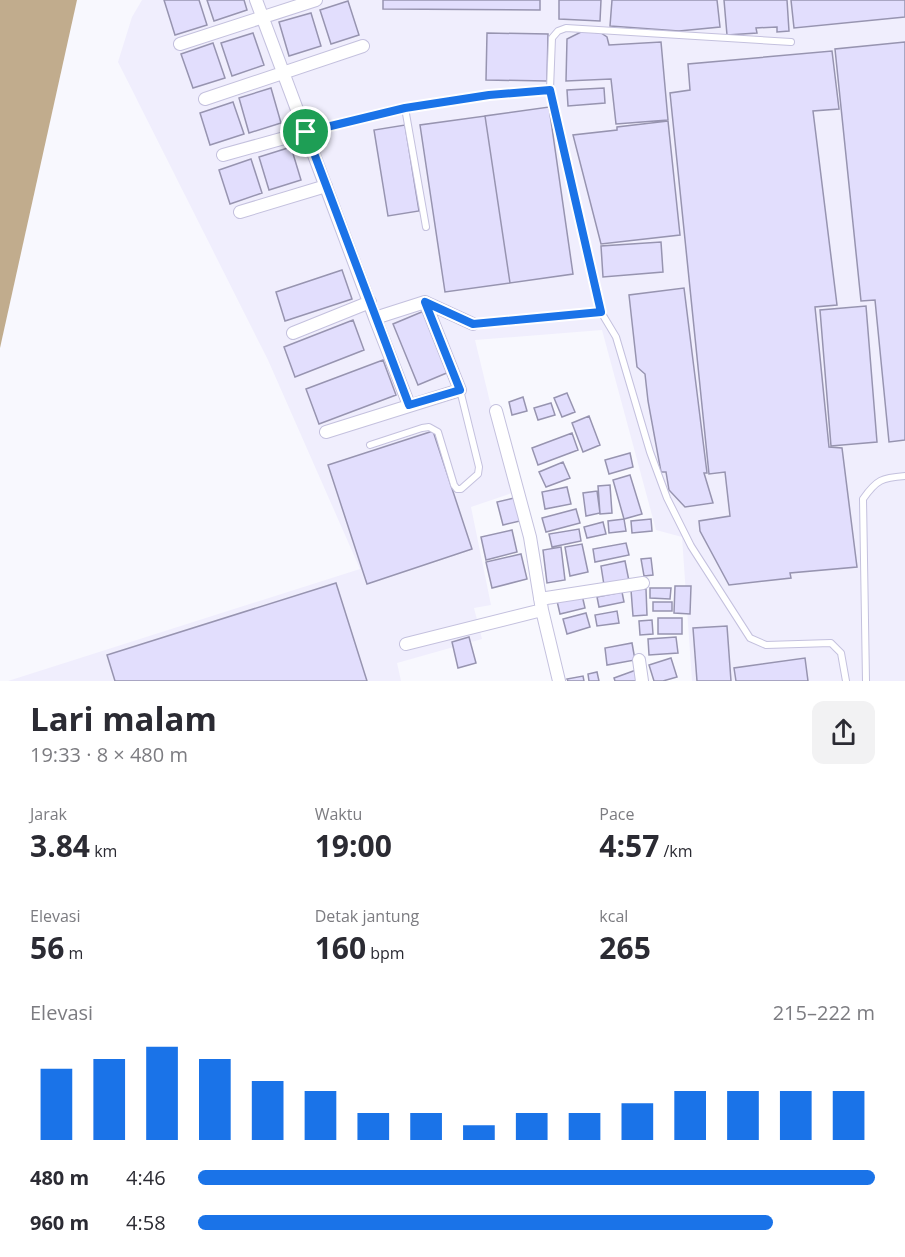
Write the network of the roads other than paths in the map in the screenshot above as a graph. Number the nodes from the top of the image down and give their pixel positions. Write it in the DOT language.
graph roads {
  1 [pos="256,0"];
  2 [pos="316,0"];
  3 [pos="261,17"];
  4 [pos="791,42"];
  5 [pos="180,44"];
  6 [pos="363,46"];
  7 [pos="283,72"];
  8 [pos="550,90"];
  9 [pos="205,99"];
  10 [pos="405,108"];
  11 [pos="306,132"];
  12 [pos="223,155"];
  13 [pos="326,186"];
  14 [pos="240,212"];
  15 [pos="426,227"];
  16 [pos="370,302"];
  17 [pos="425,302"];
  18 [pos="601,312"];
  19 [pos="375,318"];
  20 [pos="473,324"];
  21 [pos="293,333"];
  22 [pos="460,390"];
  23 [pos="409,405"];
  24 [pos="496,411"];
  25 [pos="326,432"];
  26 [pos="370,444"];
  27 [pos="905,476"];
  28 [pos="643,583"];
  29 [pos="541,604"];
  30 [pos="406,644"];
  31 [pos="639,660"];
  32 [pos="559,681"];
  33 [pos="642,681"];
  34 [pos="846,681"];
  35 [pos="866,681"];
  1 -- 3 [label="street"];
  2 -- 3 [label="street"];
  3 -- 5 [label="street"];
  3 -- 7 [label="street"];
  4 -- 8 [label="lane"];
  6 -- 7 [label="street"];
  7 -- 9 [label="street"];
  7 -- 11 [label="street"];
  8 -- 10 [label="lane"];
  8 -- 18 [label="lane"];
  10 -- 11 [label="lane"];
  10 -- 15 [label="lane"];
  11 -- 12 [label="street"];
  11 -- 13 [label="street"];
  13 -- 14 [label="street"];
  13 -- 16 [label="street"];
  16 -- 19 [label="street"];
  16 -- 21 [label="street"];
  17 -- 19 [label="street"];
  17 -- 20 [label="street"];
  17 -- 22 [label="street"];
  18 -- 20 [label="lane"];
  18 -- 34 [label="lane"];
  19 -- 23 [label="street"];
  22 -- 23 [label="street"];
  22 -- 26 [label="lane"];
  23 -- 25 [label="street"];
  24 -- 29 [label="street"];
  27 -- 35 [label="lane"];
  28 -- 29 [label="street"];
  29 -- 30 [label="street"];
  29 -- 32 [label="street"];
  31 -- 33 [label="street"];
}
